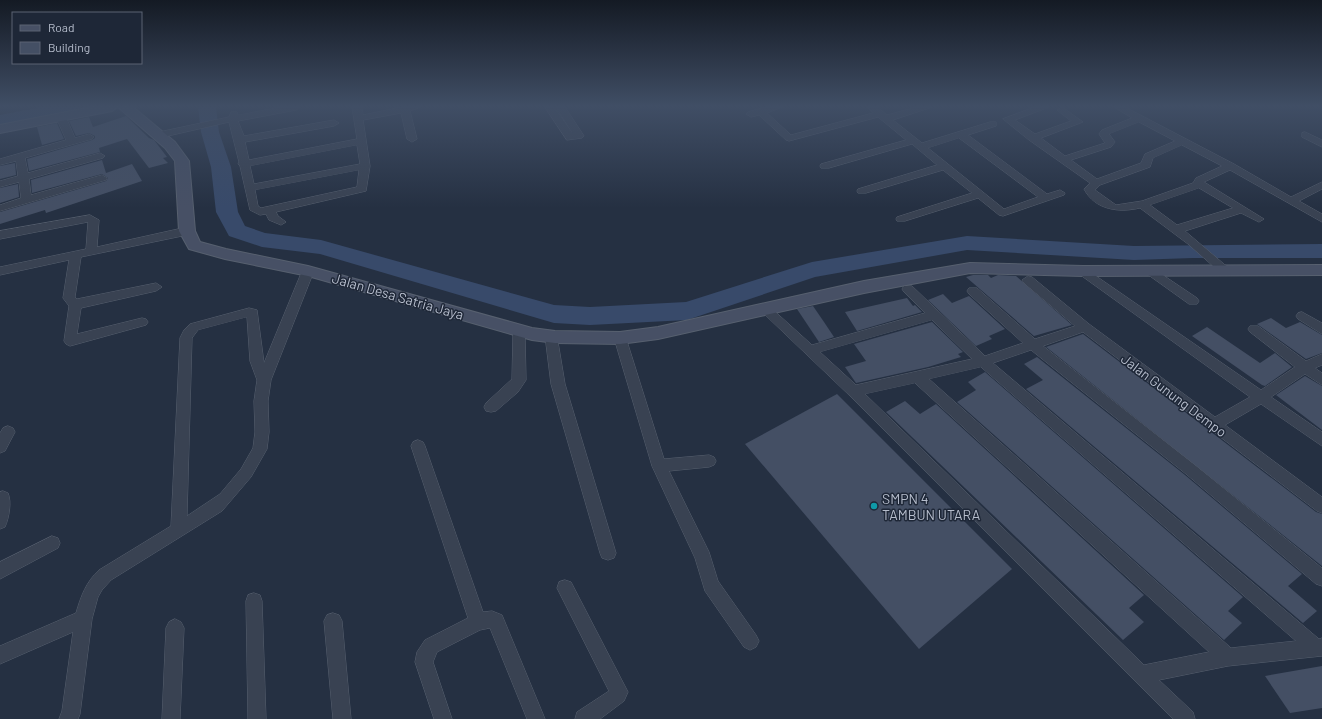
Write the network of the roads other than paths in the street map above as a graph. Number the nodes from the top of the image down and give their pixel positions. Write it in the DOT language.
graph roads {
  1 [pos="240,140"];
  2 [pos="77,141"];
  3 [pos="164,141"];
  4 [pos="363,141"];
  5 [pos="912,141"];
  6 [pos="931,141"];
  7 [pos="969,141"];
  8 [pos="1036,141"];
  9 [pos="1109,141"];
  10 [pos="1183,141"];
  11 [pos="72,142"];
  12 [pos="916,144"];
  13 [pos="20,156"];
  14 [pos="100,156"];
  15 [pos="1063,160"];
  16 [pos="0,162"];
  17 [pos="243,164"];
  18 [pos="365,166"];
  19 [pos="825,166"];
  20 [pos="944,166"];
  21 [pos="1230,166"];
  22 [pos="24,178"];
  23 [pos="102,178"];
  24 [pos="1096,183"];
  25 [pos="0,184"];
  26 [pos="1199,184"];
  27 [pos="1322,185"];
  28 [pos="249,188"];
  29 [pos="862,191"];
  30 [pos="1060,193"];
  31 [pos="979,194"];
  32 [pos="1046,198"];
  33 [pos="27,200"];
  34 [pos="1291,201"];
  35 [pos="1141,204"];
  36 [pos="0,208"];
  37 [pos="1241,209"];
  38 [pos="270,210"];
  39 [pos="901,219"];
  40 [pos="1260,219"];
  41 [pos="1322,219"];
  42 [pos="282,222"];
  43 [pos="1175,229"];
  44 [pos="187,231"];
  45 [pos="0,235"];
  46 [pos="91,252"];
  47 [pos="76,255"];
  48 [pos="1225,270"];
  49 [pos="1322,270"];
  50 [pos="0,271"];
  51 [pos="308,271"];
  52 [pos="1083,271"];
  53 [pos="1151,271"];
  54 [pos="1028,280"];
  55 [pos="156,287"];
  56 [pos="908,289"];
  57 [pos="972,291"];
  58 [pos="1193,301"];
  59 [pos="75,304"];
  60 [pos="766,310"];
  61 [pos="934,315"];
  62 [pos="1302,316"];
  63 [pos="142,322"];
  64 [pos="1085,327"];
  65 [pos="1254,329"];
  66 [pos="1322,329"];
  67 [pos="519,332"];
  68 [pos="551,336"];
  69 [pos="620,338"];
  70 [pos="1034,346"];
  71 [pos="810,350"];
  72 [pos="1322,359"];
  73 [pos="983,362"];
  74 [pos="1304,367"];
  75 [pos="916,376"];
  76 [pos="264,380"];
  77 [pos="1322,380"];
  78 [pos="854,391"];
  79 [pos="1260,398"];
  80 [pos="491,408"];
  81 [pos="1214,425"];
  82 [pos="8,432"];
  83 [pos="1322,440"];
  84 [pos="418,446"];
  85 [pos="0,447"];
  86 [pos="709,461"];
  87 [pos="659,466"];
  88 [pos="3,498"];
  89 [pos="1322,506"];
  90 [pos="0,522"];
  91 [pos="179,530"];
  92 [pos="52,543"];
  93 [pos="608,553"];
  94 [pos="0,571"];
  95 [pos="1322,578"];
  96 [pos="565,588"];
  97 [pos="254,601"];
  98 [pos="83,619"];
  99 [pos="333,621"];
  100 [pos="478,622"];
  101 [pos="175,628"];
  102 [pos="750,641"];
  103 [pos="1319,647"];
  104 [pos="0,655"];
  105 [pos="1228,657"];
  106 [pos="1142,674"];
  107 [pos="68,719"];
  108 [pos="171,719"];
  109 [pos="257,719"];
  110 [pos="342,719"];
  111 [pos="443,719"];
  112 [pos="536,719"];
  113 [pos="584,719"];
  114 [pos="1186,719"];
  1 -- 17 [label="street"];
  2 -- 11 [label="street"];
  3 -- 44 [label="street"];
  4 -- 17 [label="street"];
  4 -- 18 [label="street"];
  5 -- 12 [label="street"];
  6 -- 12 [label="street"];
  7 -- 32 [label="street"];
  8 -- 15 [label="street"];
  9 -- 15 [label="street"];
  10 -- 21 [label="street"];
  10 -- 24 [label="street"];
  11 -- 13 [label="street"];
  12 -- 19 [label="street"];
  12 -- 20 [label="street"];
  13 -- 16 [label="street"];
  13 -- 22 [label="street"];
  14 -- 22 [label="street"];
  15 -- 24 [label="street"];
  17 -- 28 [label="street"];
  18 -- 28 [label="street"];
  18 -- 38 [label="street"];
  20 -- 29 [label="street"];
  20 -- 31 [label="street"];
  21 -- 26 [label="street"];
  21 -- 34 [label="street"];
  22 -- 25 [label="street"];
  22 -- 33 [label="street"];
  23 -- 33 [label="street"];
  24 -- 35 [label="street"];
  26 -- 35 [label="street"];
  26 -- 37 [label="street"];
  27 -- 34 [label="street"];
  28 -- 38 [label="street"];
  30 -- 32 [label="street"];
  31 -- 32 [label="street"];
  31 -- 39 [label="street"];
  33 -- 36 [label="street"];
  34 -- 41 [label="street"];
  35 -- 43 [label="street"];
  37 -- 40 [label="street"];
  37 -- 43 [label="street"];
  38 -- 42 [label="street"];
  43 -- 48 [label="street"];
  44 -- 46 [label="street"];
  44 -- 51 [label="street, Jalan Desa Satria Jaya"];
  45 -- 46 [label="street"];
  46 -- 47 [label="street"];
  47 -- 50 [label="street"];
  47 -- 59 [label="street"];
  48 -- 49 [label="street, Jalan Desa Satria Jaya"];
  48 -- 53 [label="street, Jalan Desa Satria Jaya"];
  51 -- 67 [label="street, Jalan Desa Satria Jaya"];
  51 -- 76 [label="street"];
  52 -- 53 [label="street, Jalan Desa Satria Jaya"];
  52 -- 60 [label="street, Jalan Desa Satria Jaya"];
  52 -- 79 [label="street"];
  53 -- 58 [label="street"];
  54 -- 64 [label="street, Jalan Gunung Dempo"];
  55 -- 59 [label="street"];
  56 -- 61 [label="street"];
  57 -- 70 [label="street"];
  59 -- 63 [label="street"];
  60 -- 69 [label="street, Jalan Desa Satria Jaya"];
  60 -- 71 [label="street"];
  61 -- 71 [label="street"];
  61 -- 73 [label="street"];
  62 -- 66 [label="street"];
  64 -- 70 [label="street"];
  64 -- 81 [label="street, Jalan Gunung Dempo"];
  65 -- 74 [label="street"];
  67 -- 68 [label="street, Jalan Desa Satria Jaya"];
  67 -- 80 [label="street"];
  68 -- 69 [label="street, Jalan Desa Satria Jaya"];
  68 -- 93 [label="street"];
  69 -- 87 [label="street"];
  70 -- 73 [label="street"];
  70 -- 95 [label="street"];
  71 -- 78 [label="street"];
  72 -- 74 [label="street"];
  73 -- 75 [label="street"];
  73 -- 103 [label="street"];
  74 -- 77 [label="street"];
  74 -- 79 [label="street"];
  75 -- 78 [label="street"];
  75 -- 105 [label="street"];
  76 -- 91 [label="street"];
  76 -- 91 [label="street"];
  78 -- 106 [label="street"];
  79 -- 81 [label="street"];
  79 -- 83 [label="street"];
  81 -- 89 [label="street, Jalan Gunung Dempo"];
  82 -- 85 [label="street"];
  84 -- 100 [label="street"];
  86 -- 87 [label="street"];
  87 -- 102 [label="street"];
  88 -- 90 [label="street"];
  91 -- 98 [label="street"];
  92 -- 94 [label="street"];
  96 -- 113 [label="street"];
  97 -- 109 [label="street"];
  98 -- 104 [label="street"];
  98 -- 107 [label="street"];
  99 -- 110 [label="street"];
  100 -- 111 [label="street"];
  100 -- 112 [label="street"];
  101 -- 108 [label="street"];
  103 -- 105 [label="street"];
  105 -- 106 [label="street"];
  106 -- 114 [label="street"];
}
